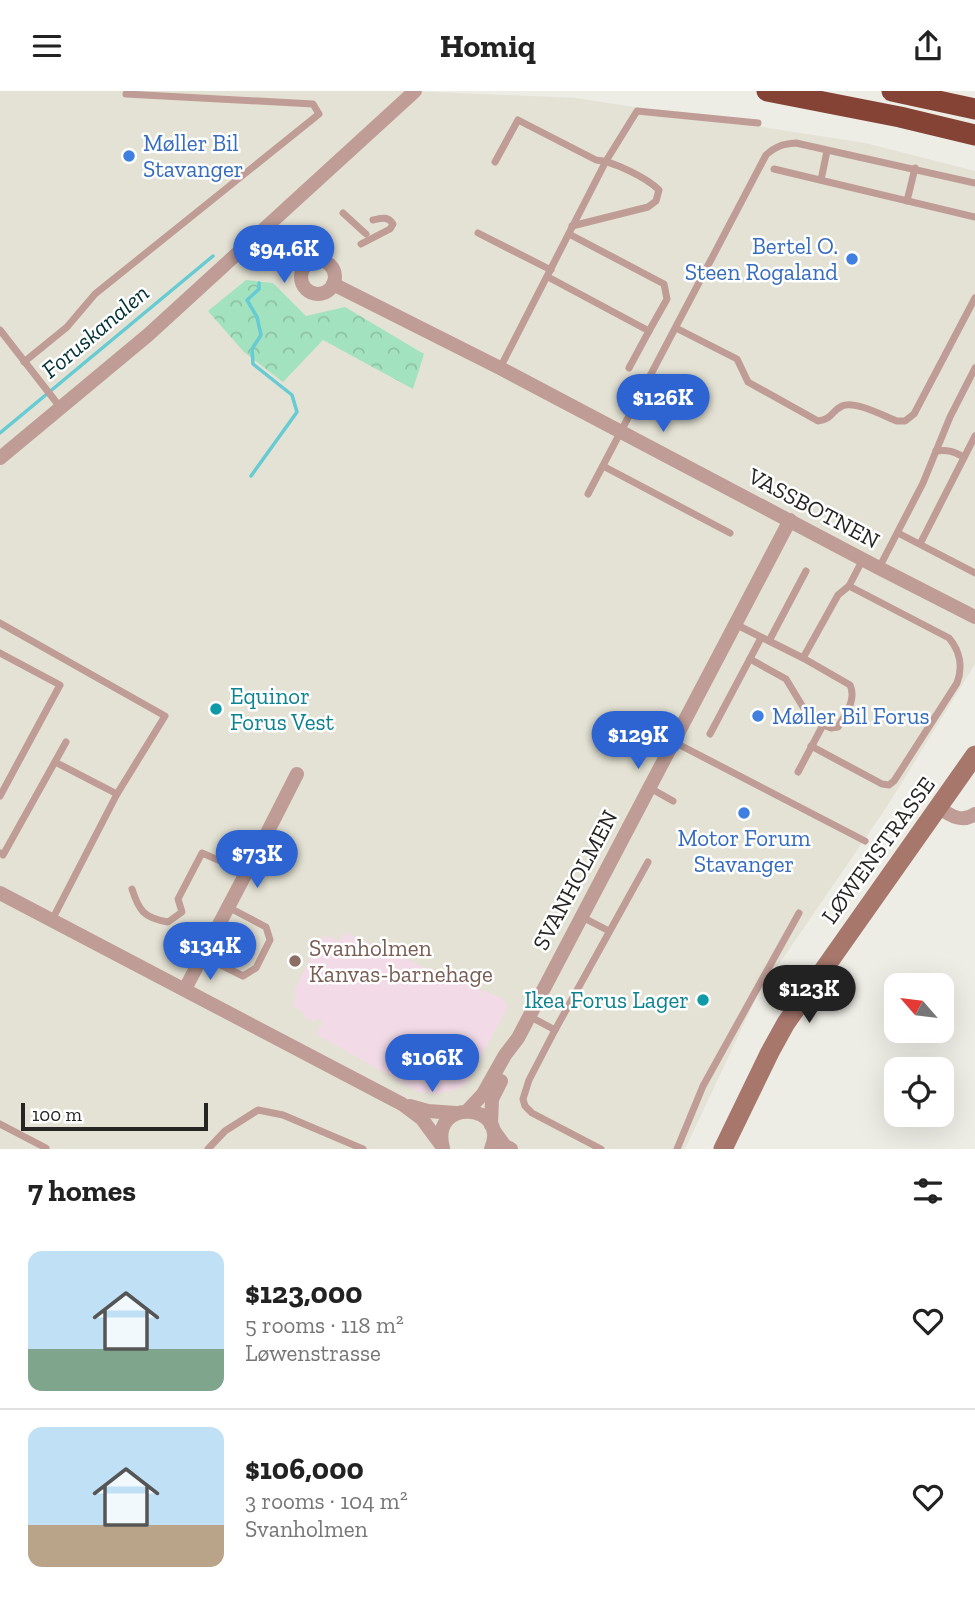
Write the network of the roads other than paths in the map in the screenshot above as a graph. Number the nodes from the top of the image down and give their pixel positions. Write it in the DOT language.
graph roads {
  1 [pos="415,91"];
  2 [pos="767,91"];
  3 [pos="902,93"];
  4 [pos="126,94"];
  5 [pos="975,109"];
  6 [pos="758,123"];
  7 [pos="975,135"];
  8 [pos="827,151"];
  9 [pos="606,161"];
  10 [pos="495,162"];
  11 [pos="915,168"];
  12 [pos="774,169"];
  13 [pos="821,180"];
  14 [pos="975,183"];
  15 [pos="907,201"];
  16 [pos="343,213"];
  17 [pos="975,217"];
  18 [pos="373,220"];
  19 [pos="570,230"];
  20 [pos="478,233"];
  21 [pos="366,234"];
  22 [pos="361,244"];
  23 [pos="550,273"];
  24 [pos="333,284"];
  25 [pos="975,298"];
  26 [pos="676,328"];
  27 [pos="0,330"];
  28 [pos="649,331"];
  29 [pos="24,362"];
  30 [pos="500,368"];
  31 [pos="629,368"];
  32 [pos="975,368"];
  33 [pos="57,402"];
  34 [pos="621,432"];
  35 [pos="975,436"];
  36 [pos="936,451"];
  37 [pos="964,457"];
  38 [pos="0,458"];
  39 [pos="603,466"];
  40 [pos="588,494"];
  41 [pos="790,520"];
  42 [pos="730,533"];
  43 [pos="898,533"];
  44 [pos="920,544"];
  45 [pos="863,559"];
  46 [pos="879,568"];
  47 [pos="806,571"];
  48 [pos="975,573"];
  49 [pos="849,586"];
  50 [pos="975,617"];
  51 [pos="0,623"];
  52 [pos="734,624"];
  53 [pos="765,639"];
  54 [pos="0,653"];
  55 [pos="803,658"];
  56 [pos="750,659"];
  57 [pos="823,725"];
  58 [pos="710,734"];
  59 [pos="673,741"];
  60 [pos="66,742"];
  61 [pos="811,746"];
  62 [pos="975,755"];
  63 [pos="55,762"];
  64 [pos="798,772"];
  65 [pos="297,774"];
  66 [pos="649,787"];
  67 [pos="117,794"];
  68 [pos="0,796"];
  69 [pos="673,801"];
  70 [pos="939,808"];
  71 [pos="975,814"];
  72 [pos="865,841"];
  73 [pos="0,853"];
  74 [pos="648,862"];
  75 [pos="246,873"];
  76 [pos="132,889"];
  77 [pos="0,893"];
  78 [pos="228,907"];
  79 [pos="799,913"];
  80 [pos="581,917"];
  81 [pos="52,920"];
  82 [pos="609,931"];
  83 [pos="202,955"];
  84 [pos="185,989"];
  85 [pos="529,1016"];
  86 [pos="555,1030"];
  87 [pos="518,1038"];
  88 [pos="402,1104"];
  89 [pos="462,1112"];
  90 [pos="738,1118"];
  91 [pos="0,1123"];
  92 [pos="493,1128"];
  93 [pos="443,1147"];
  94 [pos="46,1148"];
  95 [pos="208,1149"];
  96 [pos="363,1149"];
  97 [pos="491,1149"];
  98 [pos="511,1149"];
  99 [pos="601,1149"];
  100 [pos="677,1149"];
  101 [pos="723,1149"];
  102 [pos="733,1149"];
  1 -- 33 [label="street"];
  2 -- 7 [label="highway"];
  3 -- 5 [label="highway"];
  4 -- 29 [label="lane"];
  6 -- 9 [label="lane"];
  8 -- 11 [label="lane"];
  8 -- 13 [label="lane"];
  8 -- 26 [label="lane"];
  9 -- 10 [label="lane"];
  9 -- 19 [label="lane"];
  9 -- 19 [label="lane"];
  11 -- 14 [label="lane"];
  11 -- 15 [label="lane"];
  12 -- 13 [label="lane"];
  13 -- 15 [label="lane"];
  15 -- 17 [label="lane"];
  16 -- 21 [label="lane"];
  18 -- 22 [label="lane"];
  19 -- 23 [label="lane"];
  19 -- 28 [label="lane"];
  20 -- 23 [label="lane"];
  23 -- 28 [label="lane"];
  23 -- 30 [label="lane"];
  24 -- 30 [label="street, VASSBOTNEN"];
  25 -- 26 [label="lane"];
  26 -- 34 [label="lane"];
  27 -- 29 [label="lane"];
  28 -- 31 [label="lane"];
  29 -- 33 [label="lane"];
  30 -- 34 [label="street, VASSBOTNEN"];
  32 -- 36 [label="lane"];
  33 -- 38 [label="street"];
  34 -- 39 [label="lane"];
  34 -- 41 [label="street, VASSBOTNEN"];
  35 -- 37 [label="lane"];
  36 -- 37 [label="lane"];
  36 -- 43 [label="lane"];
  37 -- 44 [label="lane"];
  39 -- 40 [label="lane"];
  39 -- 42 [label="lane"];
  41 -- 45 [label="street, VASSBOTNEN"];
  41 -- 52 [label="street, SVANHOLMEN"];
  43 -- 44 [label="lane"];
  43 -- 46 [label="lane"];
  44 -- 48 [label="lane"];
  45 -- 46 [label="street, VASSBOTNEN"];
  45 -- 49 [label="lane"];
  46 -- 50 [label="street, VASSBOTNEN"];
  47 -- 53 [label="lane"];
  49 -- 55 [label="lane"];
  49 -- 61 [label="lane"];
  51 -- 67 [label="lane"];
  52 -- 53 [label="lane"];
  52 -- 59 [label="street, SVANHOLMEN"];
  53 -- 55 [label="lane"];
  53 -- 56 [label="lane"];
  54 -- 68 [label="lane"];
  55 -- 57 [label="lane"];
  56 -- 57 [label="lane"];
  56 -- 58 [label="lane"];
  57 -- 61 [label="lane"];
  59 -- 66 [label="street, SVANHOLMEN"];
  59 -- 72 [label="lane"];
  60 -- 63 [label="lane"];
  61 -- 64 [label="lane"];
  62 -- 70 [label="main road, LØWENSTRASSE"];
  63 -- 67 [label="lane"];
  63 -- 73 [label="lane"];
  65 -- 75 [label="street"];
  66 -- 69 [label="lane"];
  66 -- 80 [label="street, SVANHOLMEN"];
  67 -- 81 [label="lane"];
  70 -- 71 [label="street"];
  70 -- 90 [label="main road, LØWENSTRASSE"];
  74 -- 82 [label="lane"];
  75 -- 76 [label="lane"];
  75 -- 78 [label="street"];
  77 -- 81 [label="street"];
  78 -- 83 [label="street"];
  78 -- 83 [label="lane"];
  79 -- 100 [label="lane"];
  80 -- 82 [label="lane"];
  80 -- 85 [label="street, SVANHOLMEN"];
  81 -- 84 [label="street"];
  82 -- 86 [label="lane"];
  83 -- 84 [label="street"];
  84 -- 88 [label="street"];
  85 -- 86 [label="lane"];
  85 -- 87 [label="street, SVANHOLMEN"];
  86 -- 99 [label="lane"];
  87 -- 89 [label="street, SVANHOLMEN"];
  87 -- 92 [label="street, SVANHOLMEN"];
  88 -- 89 [label="street"];
  88 -- 93 [label="street"];
  89 -- 92 [label="street"];
  89 -- 93 [label="street, SVANHOLMEN"];
  90 -- 101 [label="main road, LØWENSTRASSE"];
  90 -- 102 [label="main road, LØWENSTRASSE"];
  91 -- 94 [label="lane"];
  92 -- 97 [label="street, SVANHOLMEN"];
  92 -- 98 [label="street"];
  95 -- 96 [label="lane"];
}
